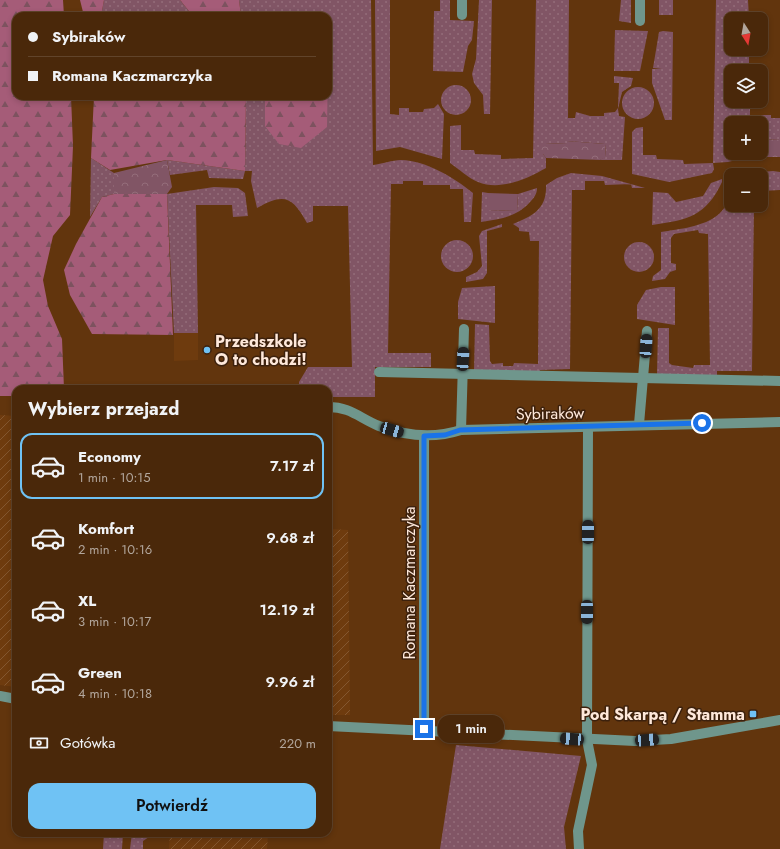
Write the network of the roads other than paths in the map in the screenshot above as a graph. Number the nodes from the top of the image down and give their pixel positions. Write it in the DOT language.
graph roads {
  1 [pos="462,0"];
  2 [pos="640,0"];
  3 [pos="462,14"];
  4 [pos="640,21"];
  5 [pos="464,329"];
  6 [pos="647,331"];
  7 [pos="379,372"];
  8 [pos="462,374"];
  9 [pos="644,378"];
  10 [pos="780,381"];
  11 [pos="332,407"];
  12 [pos="780,422"];
  13 [pos="639,424"];
  14 [pos="588,427"];
  15 [pos="460,430"];
  16 [pos="424,436"];
  17 [pos="0,696"];
  18 [pos="12,698"];
  19 [pos="780,720"];
  20 [pos="332,726"];
  21 [pos="424,729"];
  22 [pos="587,740"];
  23 [pos="579,849"];
  1 -- 3 [label="street"];
  2 -- 4 [label="street"];
  5 -- 8 [label="street"];
  6 -- 9 [label="street"];
  7 -- 8 [label="street"];
  8 -- 9 [label="street"];
  8 -- 15 [label="street"];
  9 -- 10 [label="street"];
  9 -- 13 [label="street"];
  11 -- 16 [label="street, Sybiraków"];
  12 -- 13 [label="street, Sybiraków"];
  13 -- 14 [label="street, Sybiraków"];
  14 -- 15 [label="street, Sybiraków"];
  14 -- 22 [label="street"];
  15 -- 16 [label="street, Sybiraków"];
  16 -- 21 [label="street, Romana Kaczmarczyka"];
  17 -- 18 [label="street"];
  19 -- 22 [label="street"];
  20 -- 21 [label="street"];
  21 -- 22 [label="street"];
  22 -- 23 [label="street"];
}
